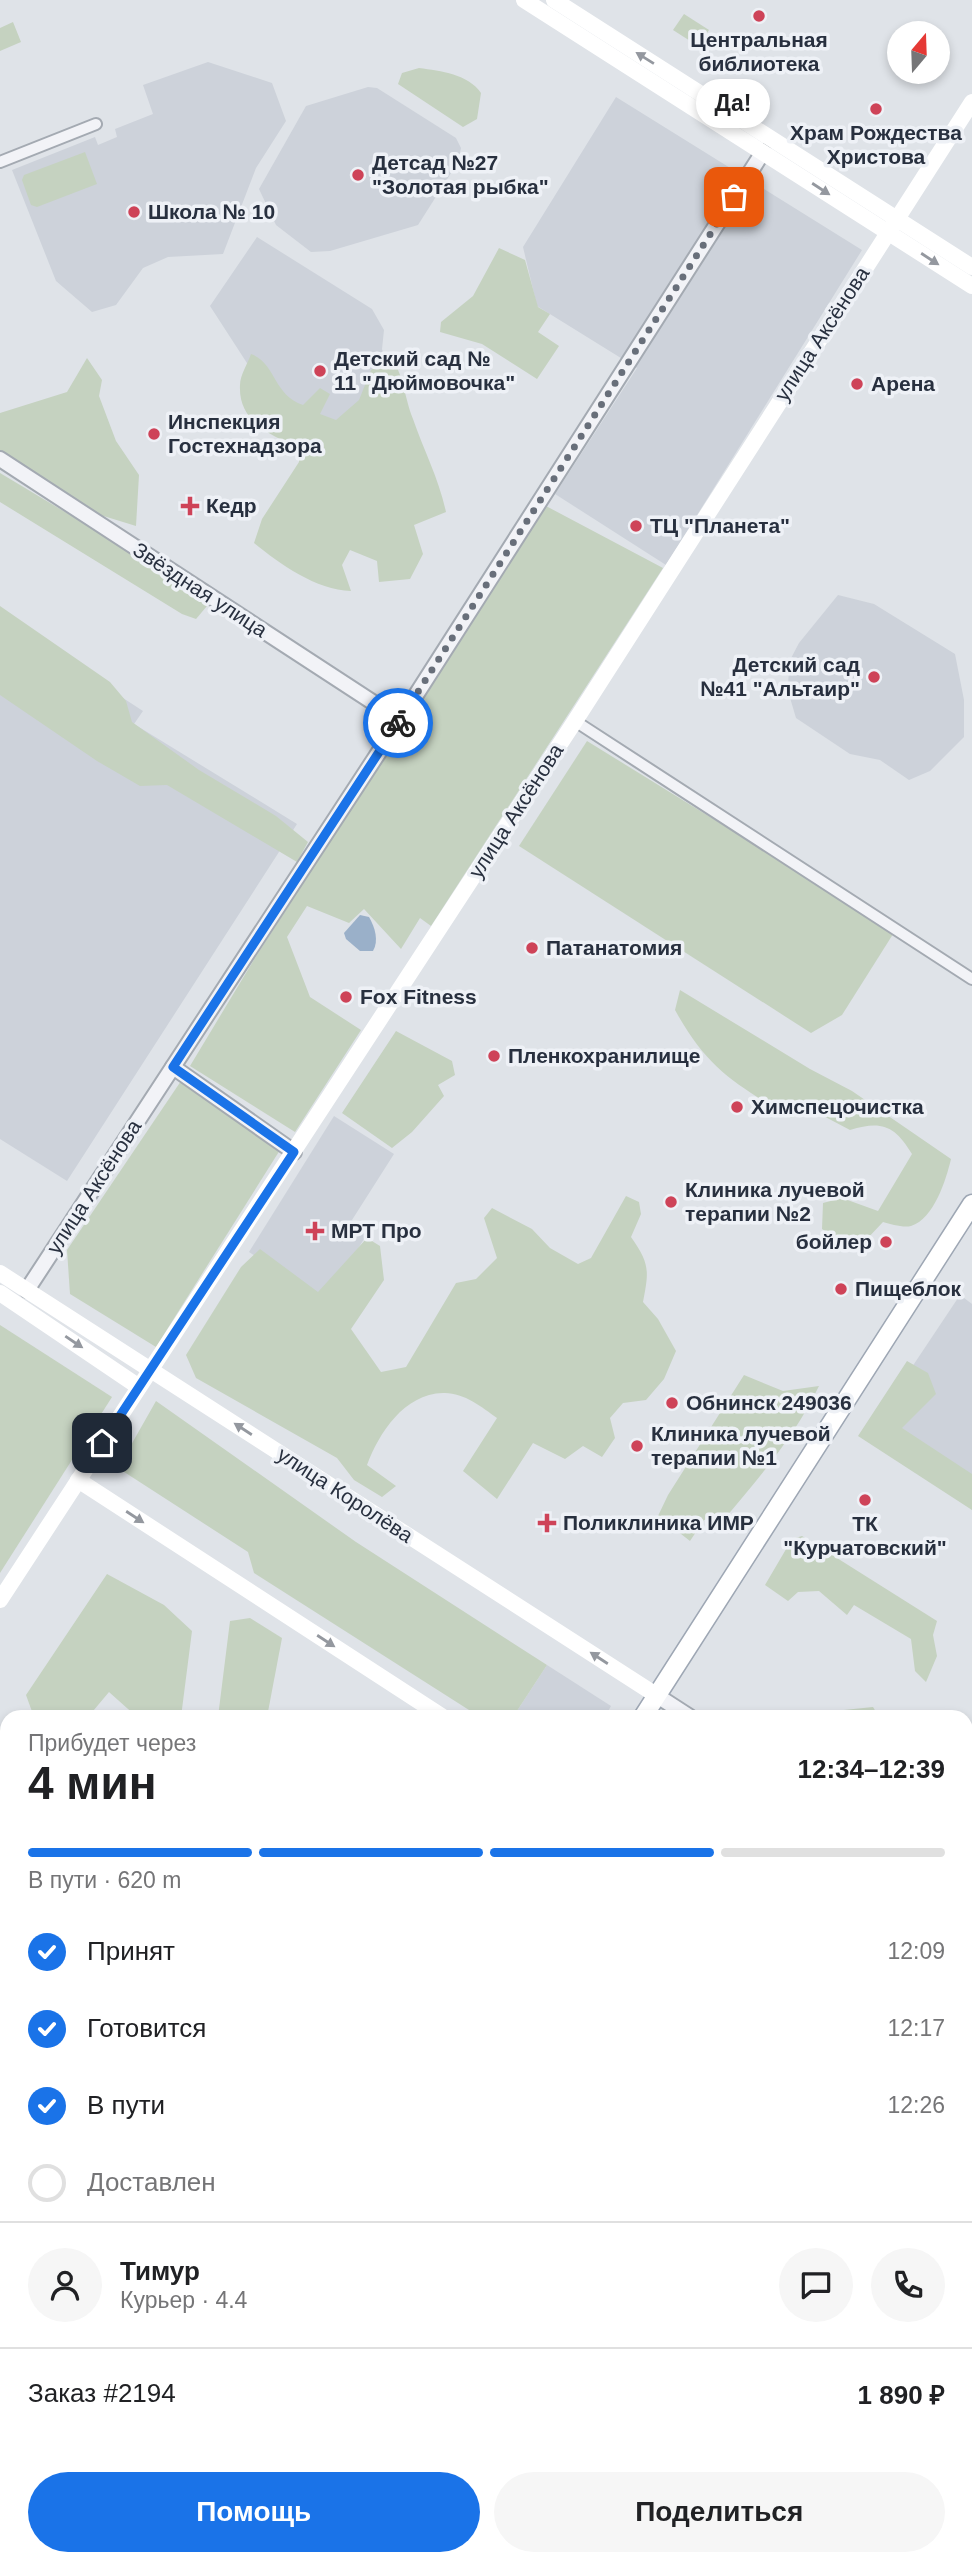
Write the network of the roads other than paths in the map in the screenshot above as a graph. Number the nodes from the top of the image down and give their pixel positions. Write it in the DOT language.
graph roads {
  1 [pos="524,0"];
  2 [pos="554,0"];
  3 [pos="972,102"];
  4 [pos="96,124"];
  5 [pos="767,145"];
  6 [pos="0,162"];
  7 [pos="892,225"];
  8 [pos="972,267"];
  9 [pos="972,286"];
  10 [pos="0,459"];
  11 [pos="400,720"];
  12 [pos="575,721"];
  13 [pos="972,979"];
  14 [pos="173,1067"];
  15 [pos="294,1152"];
  16 [pos="972,1205"];
  17 [pos="0,1273"];
  18 [pos="27,1290"];
  19 [pos="0,1293"];
  20 [pos="17,1304"];
  21 [pos="150,1369"];
  22 [pos="139,1387"];
  23 [pos="78,1480"];
  24 [pos="0,1600"];
  25 [pos="656,1695"];
  26 [pos="432,1710"];
  27 [pos="647,1710"];
  28 [pos="679,1710"];
  1 -- 5 [label="main road"];
  5 -- 2 [label="main road, one-way"];
  3 -- 7 [label="main road, улица Аксёнова"];
  4 -- 6 [label="street"];
  5 -- 7 [label="main road"];
  5 -- 11 [label="street, улица Аксёнова"];
  7 -- 8 [label="main road"];
  7 -- 9 [label="main road, one-way"];
  7 -- 12 [label="main road, улица Аксёнова"];
  10 -- 11 [label="street, Звёздная улица"];
  11 -- 14 [label="street, улица Аксёнова"];
  12 -- 13 [label="street"];
  12 -- 15 [label="main road, улица Аксёнова"];
  14 -- 15 [label="street"];
  14 -- 18 [label="street, улица Аксёнова"];
  15 -- 21 [label="main road, улица Аксёнова"];
  16 -- 25 [label="main road"];
  17 -- 18 [label="main road, улица Королёва"];
  18 -- 20 [label="main road, улица Аксёнова"];
  18 -- 21 [label="main road, улица Королёва"];
  19 -- 20 [label="main road"];
  20 -- 22 [label="main road, one-way"];
  21 -- 22 [label="main road, улица Аксёнова"];
  25 -- 21 [label="main road, улица Королёва, one-way"];
  22 -- 23 [label="main road, улица Аксёнова"];
  23 -- 24 [label="main road, улица Аксёнова"];
  23 -- 26 [label="main road, one-way"];
  25 -- 27 [label="main road"];
  25 -- 28 [label="street, улица Королёва"];
}
